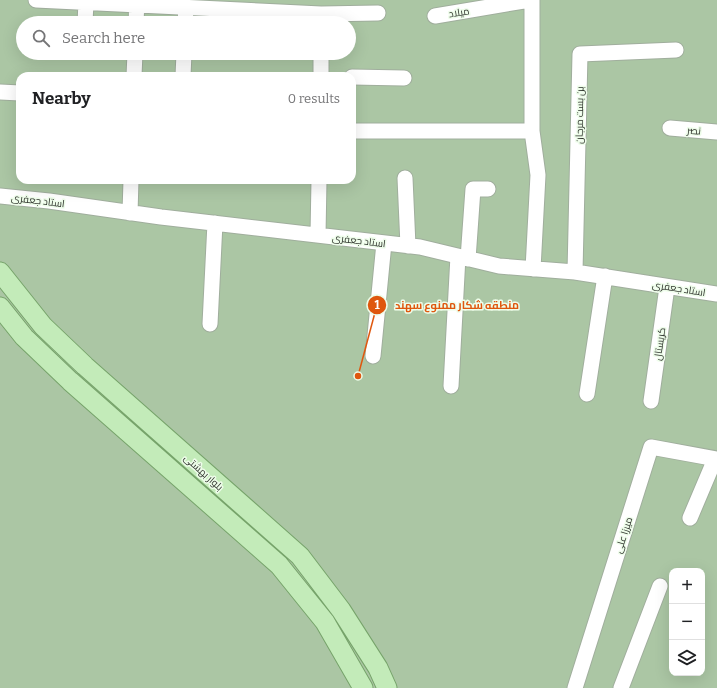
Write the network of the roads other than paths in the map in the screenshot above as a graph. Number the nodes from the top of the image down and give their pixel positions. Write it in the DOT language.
graph roads {
  1 [pos="36,0"];
  2 [pos="531,0"];
  3 [pos="86,2"];
  4 [pos="104,2"];
  5 [pos="136,2"];
  6 [pos="186,7"];
  7 [pos="378,14"];
  8 [pos="86,16"];
  9 [pos="136,16"];
  10 [pos="186,16"];
  11 [pos="296,16"];
  12 [pos="350,16"];
  13 [pos="435,16"];
  14 [pos="676,50"];
  15 [pos="135,60"];
  16 [pos="184,60"];
  17 [pos="321,60"];
  18 [pos="134,72"];
  19 [pos="183,72"];
  20 [pos="321,72"];
  21 [pos="356,77"];
  22 [pos="404,78"];
  23 [pos="0,92"];
  24 [pos="16,93"];
  25 [pos="670,128"];
  26 [pos="356,131"];
  27 [pos="532,131"];
  28 [pos="717,132"];
  29 [pos="405,178"];
  30 [pos="131,184"];
  31 [pos="319,184"];
  32 [pos="488,188"];
  33 [pos="0,196"];
  34 [pos="130,213"];
  35 [pos="215,223"];
  36 [pos="318,235"];
  37 [pos="384,243"];
  38 [pos="408,246"];
  39 [pos="463,258"];
  40 [pos="533,269"];
  41 [pos="0,272"];
  42 [pos="575,272"];
  43 [pos="605,276"];
  44 [pos="667,287"];
  45 [pos="717,294"];
  46 [pos="0,306"];
  47 [pos="210,324"];
  48 [pos="373,356"];
  49 [pos="85,366"];
  50 [pos="70,382"];
  51 [pos="451,386"];
  52 [pos="587,394"];
  53 [pos="651,400"];
  54 [pos="716,459"];
  55 [pos="690,518"];
  56 [pos="660,586"];
  57 [pos="363,688"];
  58 [pos="387,688"];
  59 [pos="575,688"];
  60 [pos="621,688"];
  1 -- 3 [label="street"];
  2 -- 13 [label="street, میلاد"];
  2 -- 27 [label="street"];
  3 -- 4 [label="street"];
  3 -- 8 [label="street"];
  4 -- 5 [label="street"];
  5 -- 6 [label="street"];
  5 -- 9 [label="street"];
  6 -- 10 [label="street"];
  6 -- 11 [label="street"];
  7 -- 12 [label="street"];
  14 -- 42 [label="street, بن بست مرجان"];
  15 -- 18 [label="street"];
  16 -- 19 [label="street"];
  17 -- 20 [label="street"];
  21 -- 22 [label="street"];
  23 -- 24 [label="street"];
  25 -- 28 [label="street, نصر"];
  26 -- 27 [label="street"];
  27 -- 40 [label="street"];
  29 -- 38 [label="street"];
  30 -- 34 [label="street"];
  31 -- 36 [label="street"];
  32 -- 39 [label="street"];
  33 -- 34 [label="street, استاد جعفری"];
  34 -- 35 [label="street, استاد جعفری"];
  35 -- 36 [label="street, استاد جعفری"];
  35 -- 47 [label="street"];
  36 -- 37 [label="street, استاد جعفری"];
  37 -- 38 [label="street, استاد جعفری"];
  37 -- 48 [label="street"];
  38 -- 39 [label="street, استاد جعفری"];
  39 -- 40 [label="street, استاد جعفری"];
  39 -- 51 [label="street"];
  40 -- 42 [label="street, استاد جعفری"];
  41 -- 49 [label="main road, بلوار بهشتی"];
  42 -- 43 [label="street, استاد جعفری"];
  43 -- 44 [label="street, استاد جعفری"];
  43 -- 52 [label="street"];
  44 -- 45 [label="street, استاد جعفری"];
  44 -- 53 [label="street, کریستال"];
  46 -- 50 [label="main road, بلوار بهشتی"];
  49 -- 50 [label="main road"];
  49 -- 58 [label="main road, بلوار بهشتی"];
  50 -- 57 [label="main road, بلوار بهشتی"];
  54 -- 55 [label="street"];
  54 -- 59 [label="street, میرزا علی"];
  56 -- 60 [label="street"];
}
